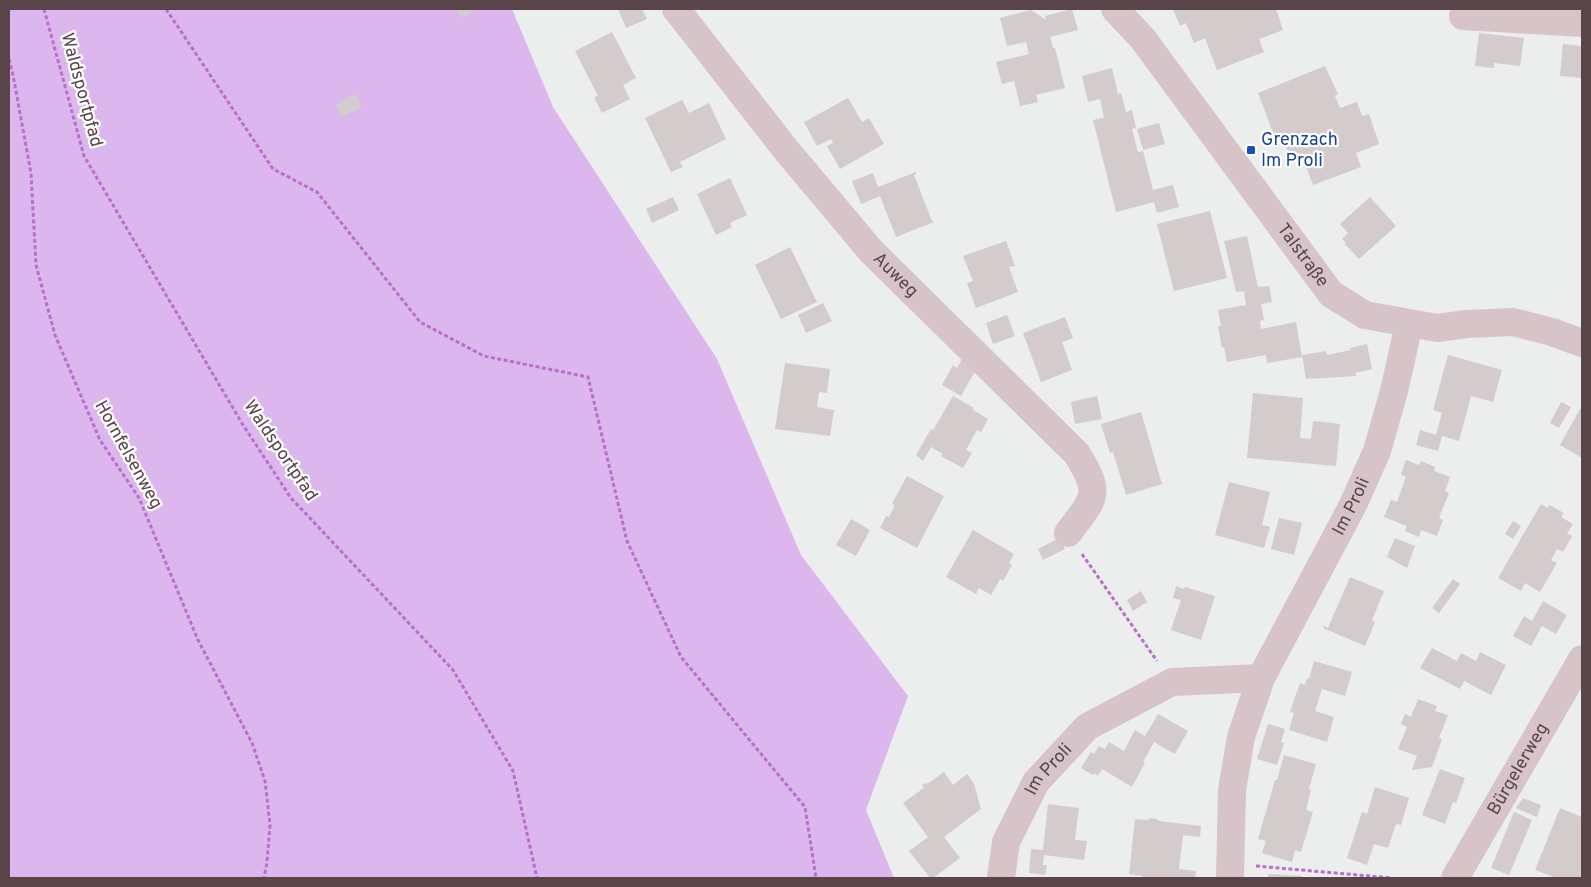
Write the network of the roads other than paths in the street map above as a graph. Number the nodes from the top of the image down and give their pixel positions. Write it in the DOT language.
graph roads {
  1 [pos="676,9"];
  2 [pos="1115,9"];
  3 [pos="1463,16"];
  4 [pos="1582,22"];
  5 [pos="1409,324"];
  6 [pos="1582,343"];
  7 [pos="1068,533"];
  8 [pos="1582,659"];
  9 [pos="1261,678"];
  10 [pos="1230,871"];
  11 [pos="1001,878"];
  12 [pos="1455,878"];
  1 -- 7 [label="street, Auweg"];
  2 -- 5 [label="street, Talstraße"];
  3 -- 4 [label="street"];
  5 -- 6 [label="street, Talstraße"];
  5 -- 9 [label="street, Im Proli"];
  8 -- 12 [label="street, Bürgelerweg"];
  9 -- 10 [label="street, Im Proli"];
  9 -- 11 [label="street, Im Proli"];
}
